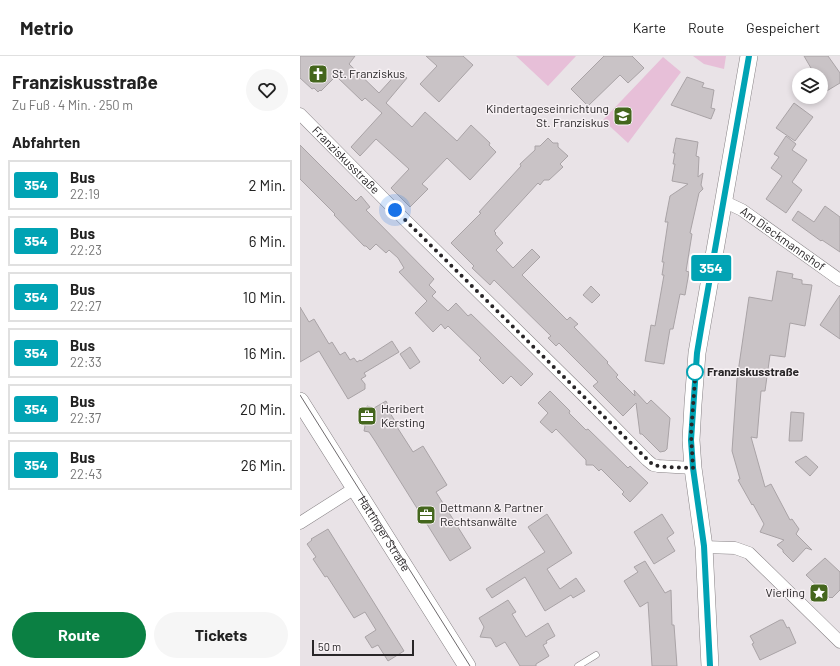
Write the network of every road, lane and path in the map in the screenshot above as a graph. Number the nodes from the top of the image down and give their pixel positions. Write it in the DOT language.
graph roads {
  1 [pos="749,56"];
  2 [pos="300,114"];
  3 [pos="723,200"];
  4 [pos="840,280"];
  5 [pos="300,401"];
  6 [pos="693,468"];
  7 [pos="355,488"];
  8 [pos="300,523"];
  9 [pos="704,546"];
  10 [pos="840,642"];
  11 [pos="596,655"];
  12 [pos="467,666"];
  13 [pos="578,666"];
  14 [pos="710,666"];
  1 -- 3 [label="main road"];
  2 -- 6 [label="street, Franziskusstraße"];
  3 -- 4 [label="street, Am Dieckmannshof"];
  3 -- 6 [label="main road"];
  5 -- 7 [label="main road, Hattinger Straße"];
  6 -- 9 [label="main road"];
  7 -- 8 [label="street"];
  7 -- 12 [label="main road, Hattinger Straße"];
  9 -- 10 [label="street"];
  9 -- 14 [label="main road"];
  11 -- 13 [label="lane"];
}
